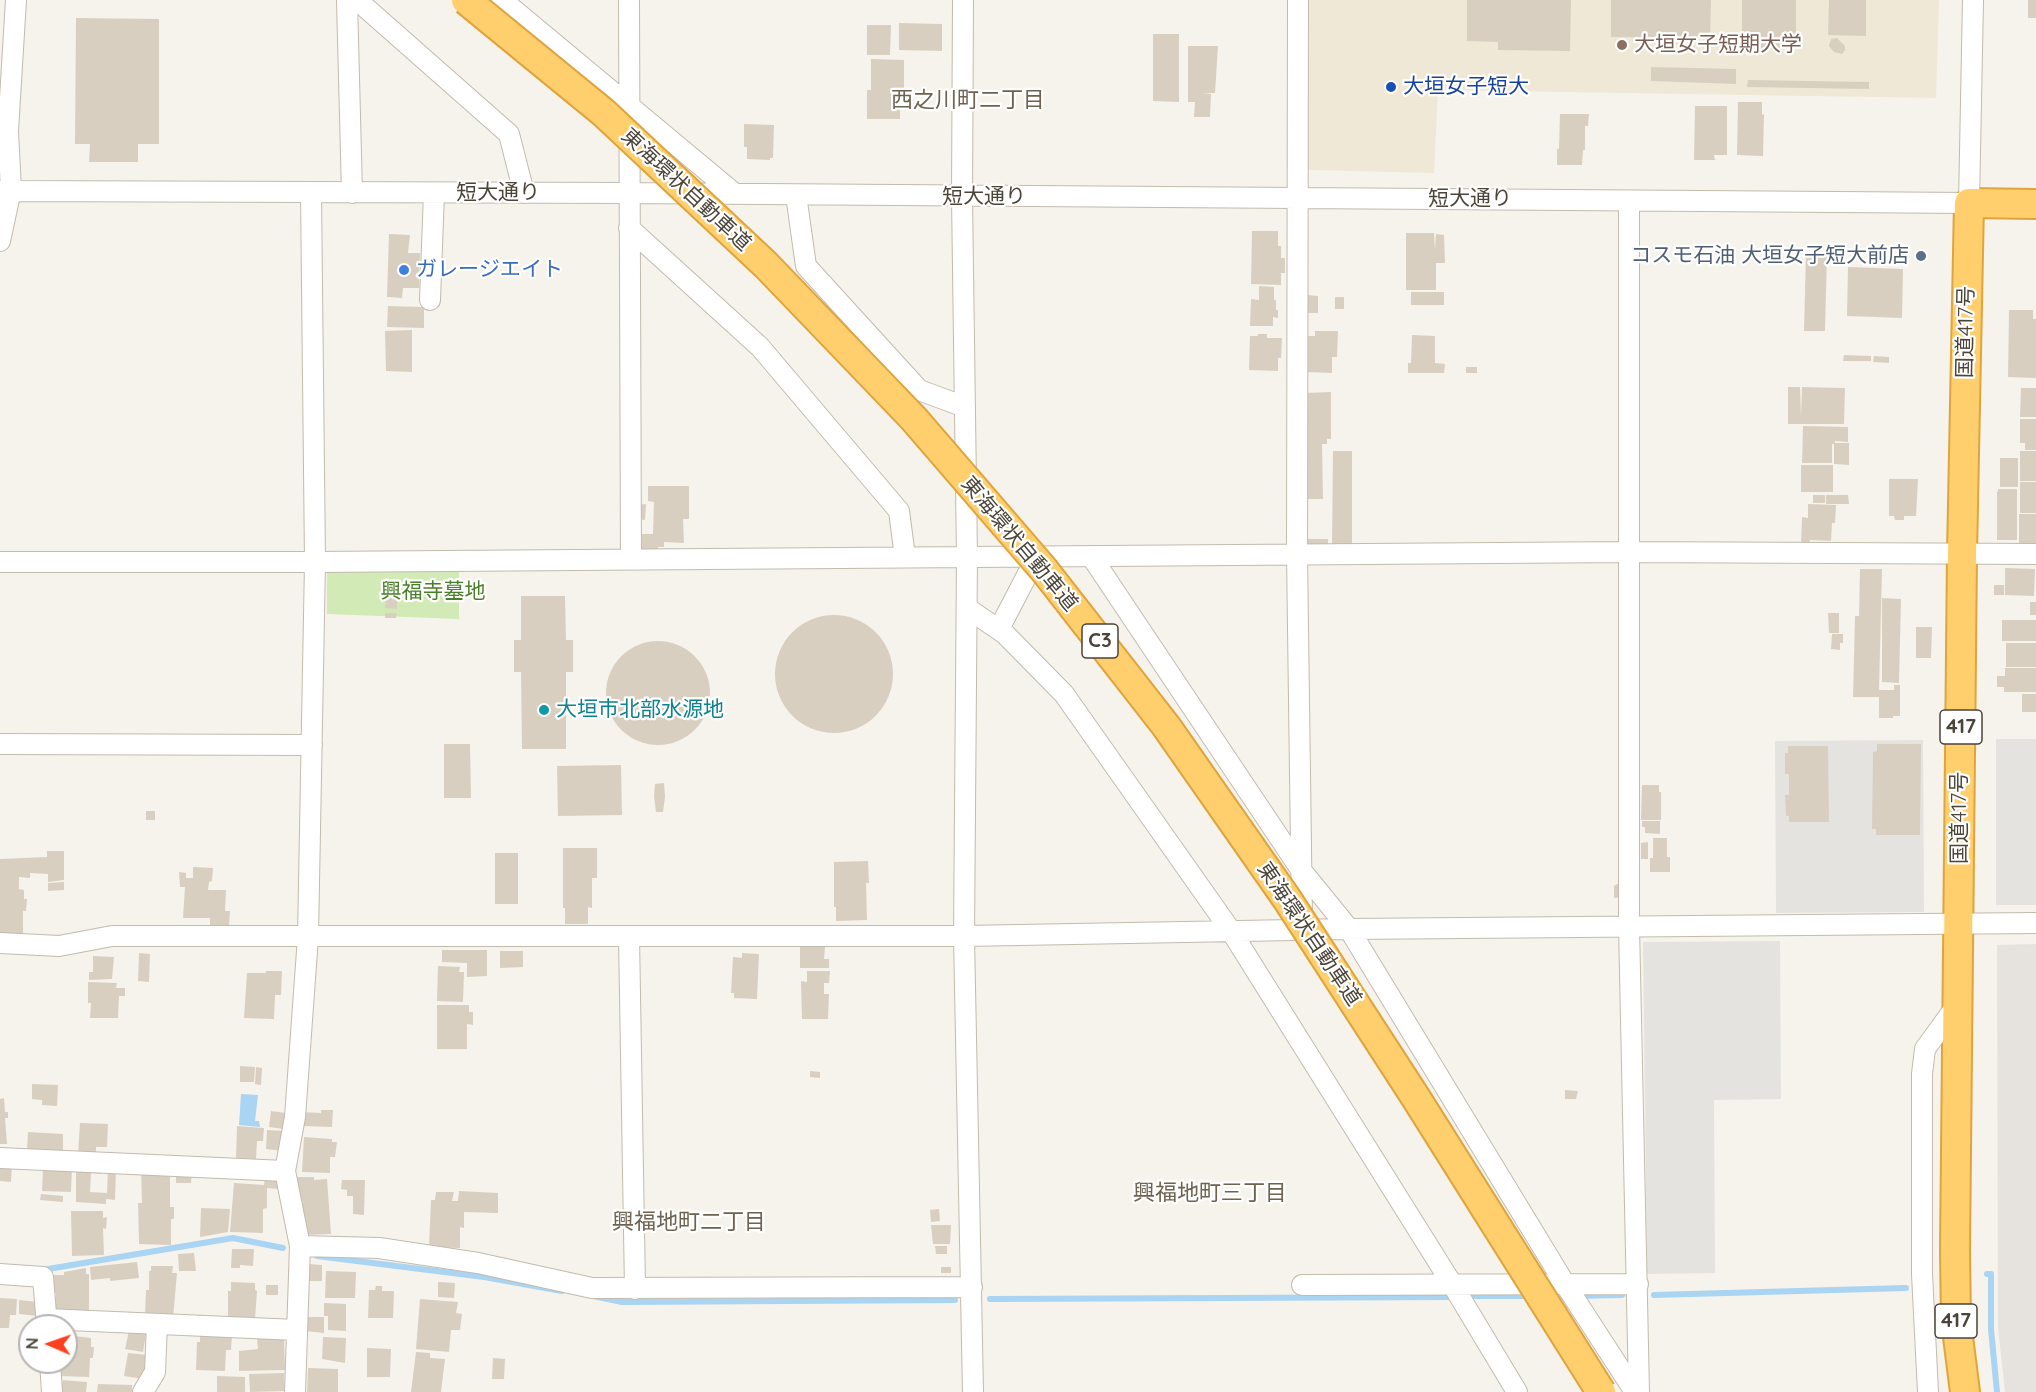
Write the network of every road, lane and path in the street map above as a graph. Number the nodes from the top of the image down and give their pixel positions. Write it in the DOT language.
graph roads {
  1 [pos="15,0"];
  2 [pos="347,0"];
  3 [pos="357,0"];
  4 [pos="466,0"];
  5 [pos="502,0"];
  6 [pos="628,0"];
  7 [pos="963,0"];
  8 [pos="1298,0"];
  9 [pos="1973,0"];
  10 [pos="630,107"];
  11 [pos="5,190"];
  12 [pos="311,193"];
  13 [pos="352,193"];
  14 [pos="434,193"];
  15 [pos="524,193"];
  16 [pos="628,193"];
  17 [pos="735,194"];
  18 [pos="796,195"];
  19 [pos="962,197"];
  20 [pos="1297,198"];
  21 [pos="1629,201"];
  22 [pos="1969,203"];
  23 [pos="2036,204"];
  24 [pos="628,228"];
  25 [pos="0,241"];
  26 [pos="430,300"];
  27 [pos="965,406"];
  28 [pos="1628,552"];
  29 [pos="1297,554"];
  30 [pos="1962,554"];
  31 [pos="2036,554"];
  32 [pos="1091,555"];
  33 [pos="1037,556"];
  34 [pos="905,557"];
  35 [pos="968,557"];
  36 [pos="631,559"];
  37 [pos="0,562"];
  38 [pos="315,562"];
  39 [pos="967,608"];
  40 [pos="999,629"];
  41 [pos="0,744"];
  42 [pos="312,745"];
  43 [pos="1301,870"];
  44 [pos="2036,923"];
  45 [pos="1959,924"];
  46 [pos="1629,926"];
  47 [pos="1349,929"];
  48 [pos="1302,930"];
  49 [pos="1231,932"];
  50 [pos="629,936"];
  51 [pos="964,936"];
  52 [pos="308,937"];
  53 [pos="0,943"];
  54 [pos="1957,1005"];
  55 [pos="0,1158"];
  56 [pos="285,1171"];
  57 [pos="300,1245"];
  58 [pos="0,1274"];
  59 [pos="1452,1284"];
  60 [pos="1565,1284"];
  61 [pos="1638,1284"];
  62 [pos="1302,1285"];
  63 [pos="972,1287"];
  64 [pos="635,1289"];
  65 [pos="46,1314"];
  66 [pos="78,1323"];
  67 [pos="157,1324"];
  68 [pos="297,1330"];
  69 [pos="51,1374"];
  70 [pos="52,1392"];
  71 [pos="143,1392"];
  72 [pos="295,1392"];
  73 [pos="973,1392"];
  74 [pos="1517,1392"];
  75 [pos="1600,1392"];
  76 [pos="1637,1392"];
  77 [pos="1928,1392"];
  78 [pos="1965,1392"];
  1 -- 11 [label="street"];
  2 -- 13 [label="street"];
  3 -- 15 [label="street"];
  4 -- 75 [label="highway, 東海環状自動車道 / C3, bridge"];
  5 -- 10 [label="street"];
  6 -- 10 [label="street"];
  7 -- 19 [label="street"];
  8 -- 20 [label="street"];
  9 -- 22 [label="street"];
  10 -- 16 [label="street"];
  10 -- 17 [label="street"];
  11 -- 12 [label="street, 短大通り"];
  11 -- 25 [label="street"];
  12 -- 13 [label="street, 短大通り"];
  12 -- 38 [label="street"];
  13 -- 14 [label="street, 短大通り"];
  14 -- 15 [label="street, 短大通り"];
  14 -- 26 [label="street"];
  15 -- 16 [label="street, 短大通り"];
  16 -- 17 [label="street, 短大通り"];
  16 -- 24 [label="street"];
  17 -- 18 [label="street, 短大通り"];
  18 -- 19 [label="street, 短大通り"];
  18 -- 27 [label="street"];
  19 -- 20 [label="street, 短大通り"];
  19 -- 27 [label="street"];
  20 -- 21 [label="street, 短大通り"];
  20 -- 29 [label="street"];
  21 -- 22 [label="street, 短大通り"];
  21 -- 28 [label="street"];
  22 -- 23 [label="highway"];
  22 -- 30 [label="highway, 国道417号 / 417"];
  24 -- 34 [label="street"];
  24 -- 36 [label="street"];
  27 -- 35 [label="street"];
  28 -- 29 [label="street"];
  28 -- 30 [label="street"];
  28 -- 46 [label="street"];
  29 -- 32 [label="street"];
  29 -- 43 [label="street"];
  30 -- 31 [label="street"];
  30 -- 45 [label="highway, 国道417号 / 417"];
  32 -- 33 [label="street"];
  32 -- 43 [label="street"];
  33 -- 35 [label="street"];
  33 -- 40 [label="street"];
  34 -- 35 [label="street"];
  34 -- 36 [label="street"];
  35 -- 39 [label="street"];
  36 -- 38 [label="street"];
  37 -- 38 [label="street"];
  38 -- 42 [label="street"];
  39 -- 40 [label="street"];
  39 -- 51 [label="street"];
  40 -- 49 [label="street"];
  41 -- 42 [label="street"];
  42 -- 52 [label="street"];
  43 -- 47 [label="street"];
  43 -- 48 [label="street"];
  44 -- 45 [label="street"];
  45 -- 46 [label="street"];
  45 -- 54 [label="highway, 国道417号 / 417"];
  46 -- 47 [label="street"];
  46 -- 61 [label="street"];
  47 -- 48 [label="street"];
  47 -- 60 [label="street"];
  48 -- 49 [label="street"];
  49 -- 51 [label="street"];
  49 -- 59 [label="street"];
  50 -- 51 [label="street"];
  50 -- 52 [label="street"];
  50 -- 64 [label="street"];
  51 -- 63 [label="street"];
  52 -- 53 [label="street"];
  52 -- 56 [label="street"];
  54 -- 77 [label="street"];
  54 -- 78 [label="highway, 国道417号 / 417"];
  55 -- 56 [label="street"];
  56 -- 57 [label="street"];
  57 -- 64 [label="street"];
  57 -- 68 [label="street"];
  58 -- 65 [label="street"];
  59 -- 60 [label="street"];
  59 -- 62 [label="street"];
  59 -- 74 [label="street"];
  60 -- 61 [label="street"];
  60 -- 76 [label="street"];
  61 -- 76 [label="street"];
  63 -- 64 [label="street"];
  63 -- 73 [label="street"];
  66 -- 67 [label="street"];
  67 -- 68 [label="street"];
  67 -- 71 [label="street"];
  68 -- 72 [label="street"];
  69 -- 70 [label="street"];
}
